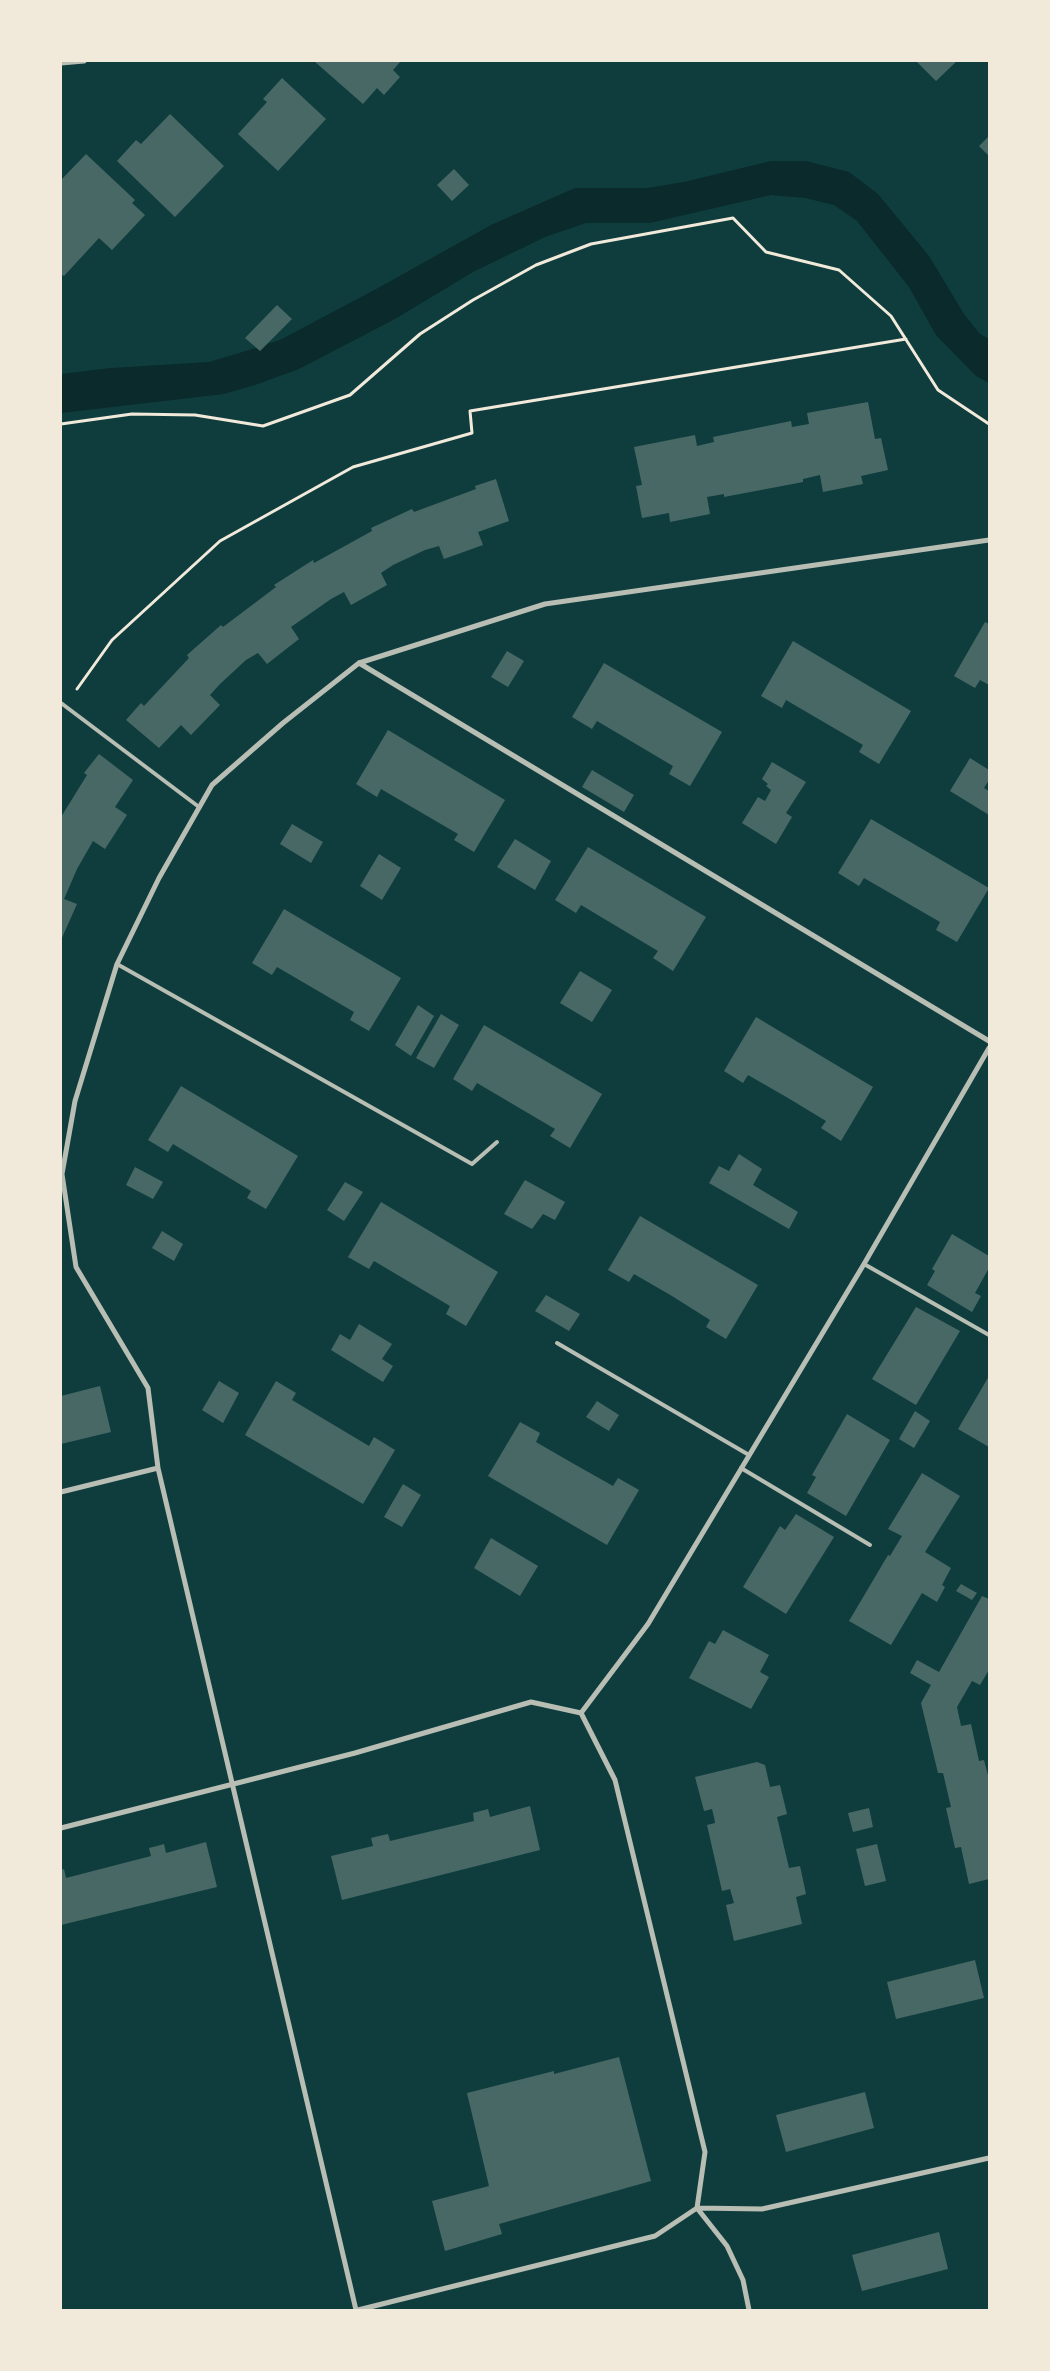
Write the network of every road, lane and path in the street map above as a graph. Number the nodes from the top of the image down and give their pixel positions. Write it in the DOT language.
graph roads {
  1 [pos="84,61"];
  2 [pos="61,63"];
  3 [pos="906,339"];
  4 [pos="61,424"];
  5 [pos="989,424"];
  6 [pos="989,540"];
  7 [pos="359,663"];
  8 [pos="63,704"];
  9 [pos="200,807"];
  10 [pos="116,964"];
  11 [pos="989,1041"];
  12 [pos="989,1048"];
  13 [pos="987,1057"];
  14 [pos="497,1142"];
  15 [pos="68,1210"];
  16 [pos="61,1212"];
  17 [pos="864,1264"];
  18 [pos="989,1335"];
  19 [pos="557,1342"];
  20 [pos="750,1455"];
  21 [pos="158,1468"];
  22 [pos="741,1468"];
  23 [pos="61,1492"];
  24 [pos="870,1545"];
  25 [pos="581,1713"];
  26 [pos="231,1785"];
  27 [pos="61,1828"];
  28 [pos="989,2158"];
  29 [pos="697,2208"];
  30 [pos="357,2310"];
  31 [pos="749,2310"];
  1 -- 2 [label="street"];
  3 -- 4 [label="path"];
  3 -- 5 [label="path"];
  3 -- 8 [label="path"];
  6 -- 7 [label="street"];
  7 -- 9 [label="street"];
  7 -- 11 [label="street"];
  8 -- 9 [label="lane"];
  9 -- 10 [label="street"];
  10 -- 14 [label="lane"];
  10 -- 15 [label="street"];
  12 -- 13 [label="street"];
  13 -- 17 [label="street"];
  15 -- 16 [label="lane"];
  15 -- 21 [label="street"];
  17 -- 18 [label="lane"];
  17 -- 20 [label="street"];
  19 -- 20 [label="lane"];
  20 -- 22 [label="street"];
  21 -- 23 [label="street"];
  21 -- 26 [label="street"];
  22 -- 24 [label="lane"];
  22 -- 25 [label="street"];
  25 -- 26 [label="street"];
  25 -- 29 [label="street"];
  26 -- 27 [label="street"];
  26 -- 30 [label="street"];
  28 -- 29 [label="street"];
  29 -- 30 [label="street"];
  29 -- 31 [label="street"];
}
